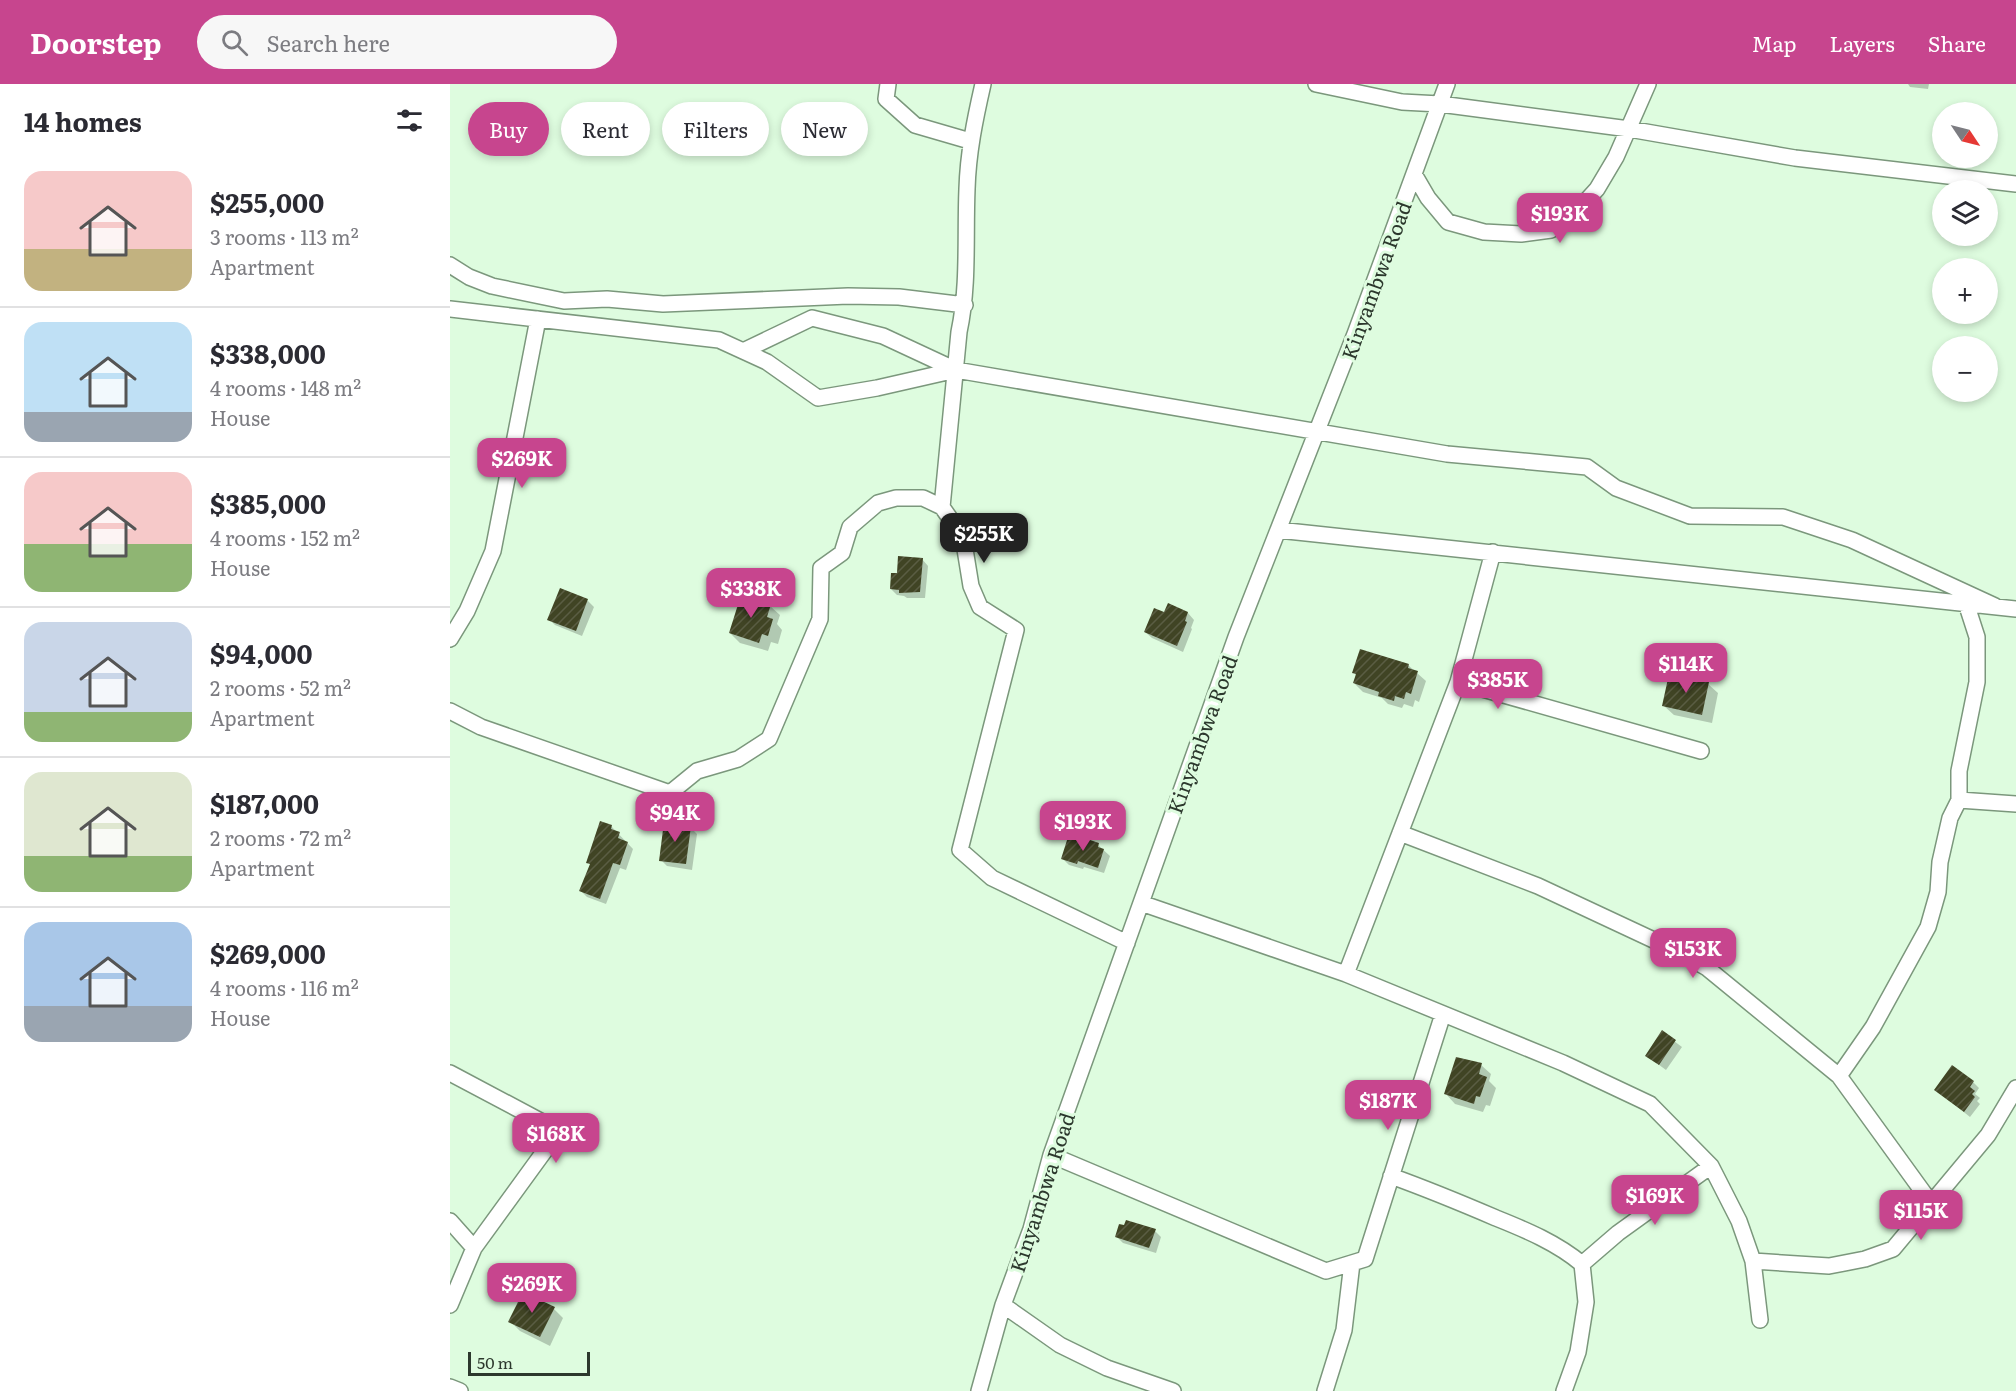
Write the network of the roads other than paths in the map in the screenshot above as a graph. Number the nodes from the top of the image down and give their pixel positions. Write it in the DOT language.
graph roads {
  1 [pos="888,84"];
  2 [pos="983,84"];
  3 [pos="1316,84"];
  4 [pos="1447,84"];
  5 [pos="1648,84"];
  6 [pos="1440,104"];
  7 [pos="1629,129"];
  8 [pos="970,141"];
  9 [pos="1414,174"];
  10 [pos="2016,184"];
  11 [pos="450,265"];
  12 [pos="965,305"];
  13 [pos="450,309"];
  14 [pos="538,320"];
  15 [pos="743,351"];
  16 [pos="956,370"];
  17 [pos="1317,432"];
  18 [pos="942,507"];
  19 [pos="1278,530"];
  20 [pos="1493,552"];
  21 [pos="1966,603"];
  22 [pos="1995,606"];
  23 [pos="2016,609"];
  24 [pos="450,639"];
  25 [pos="1458,682"];
  26 [pos="450,711"];
  27 [pos="1701,751"];
  28 [pos="1959,800"];
  29 [pos="2016,804"];
  30 [pos="1400,833"];
  31 [pos="1141,903"];
  32 [pos="1127,943"];
  33 [pos="1346,974"];
  34 [pos="1443,1014"];
  35 [pos="450,1073"];
  36 [pos="1839,1076"];
  37 [pos="2016,1088"];
  38 [pos="1051,1155"];
  39 [pos="1711,1166"];
  40 [pos="1391,1176"];
  41 [pos="1931,1203"];
  42 [pos="450,1221"];
  43 [pos="474,1248"];
  44 [pos="1753,1261"];
  45 [pos="1352,1263"];
  46 [pos="1582,1264"];
  47 [pos="450,1305"];
  48 [pos="1003,1305"];
  49 [pos="1760,1320"];
  50 [pos="450,1387"];
  51 [pos="460,1391"];
  52 [pos="979,1391"];
  53 [pos="1173,1391"];
  54 [pos="1326,1391"];
  55 [pos="1564,1391"];
  1 -- 8 [label="street"];
  2 -- 8 [label="street"];
  3 -- 6 [label="street"];
  4 -- 6 [label="street, Kinyambwa Road"];
  5 -- 7 [label="street"];
  6 -- 7 [label="street"];
  6 -- 9 [label="street, Kinyambwa Road"];
  7 -- 9 [label="street"];
  7 -- 10 [label="street"];
  8 -- 12 [label="street"];
  9 -- 17 [label="street, Kinyambwa Road"];
  11 -- 12 [label="street"];
  12 -- 16 [label="street"];
  13 -- 14 [label="street"];
  14 -- 15 [label="street"];
  14 -- 24 [label="street"];
  15 -- 16 [label="street"];
  15 -- 16 [label="street"];
  16 -- 17 [label="street"];
  16 -- 18 [label="street"];
  17 -- 19 [label="street, Kinyambwa Road"];
  17 -- 22 [label="street"];
  18 -- 26 [label="street"];
  18 -- 32 [label="street"];
  19 -- 20 [label="street"];
  19 -- 31 [label="street, Kinyambwa Road"];
  20 -- 21 [label="street"];
  20 -- 25 [label="street"];
  21 -- 22 [label="street"];
  21 -- 28 [label="street"];
  22 -- 23 [label="street"];
  25 -- 27 [label="street"];
  25 -- 30 [label="street"];
  28 -- 29 [label="street"];
  28 -- 36 [label="street"];
  30 -- 33 [label="street"];
  30 -- 36 [label="street"];
  31 -- 32 [label="street, Kinyambwa Road"];
  31 -- 33 [label="street"];
  32 -- 38 [label="street, Kinyambwa Road"];
  33 -- 34 [label="street"];
  34 -- 39 [label="street"];
  34 -- 40 [label="street"];
  35 -- 43 [label="street"];
  36 -- 41 [label="street"];
  37 -- 41 [label="street"];
  38 -- 45 [label="street"];
  38 -- 48 [label="street, Kinyambwa Road"];
  39 -- 44 [label="street"];
  39 -- 46 [label="street"];
  40 -- 45 [label="street"];
  40 -- 46 [label="street"];
  41 -- 44 [label="street"];
  42 -- 43 [label="street"];
  43 -- 47 [label="street"];
  44 -- 49 [label="street"];
  45 -- 54 [label="street"];
  46 -- 55 [label="street"];
  48 -- 52 [label="street, Kinyambwa Road"];
  48 -- 53 [label="street"];
  50 -- 51 [label="street"];
}
